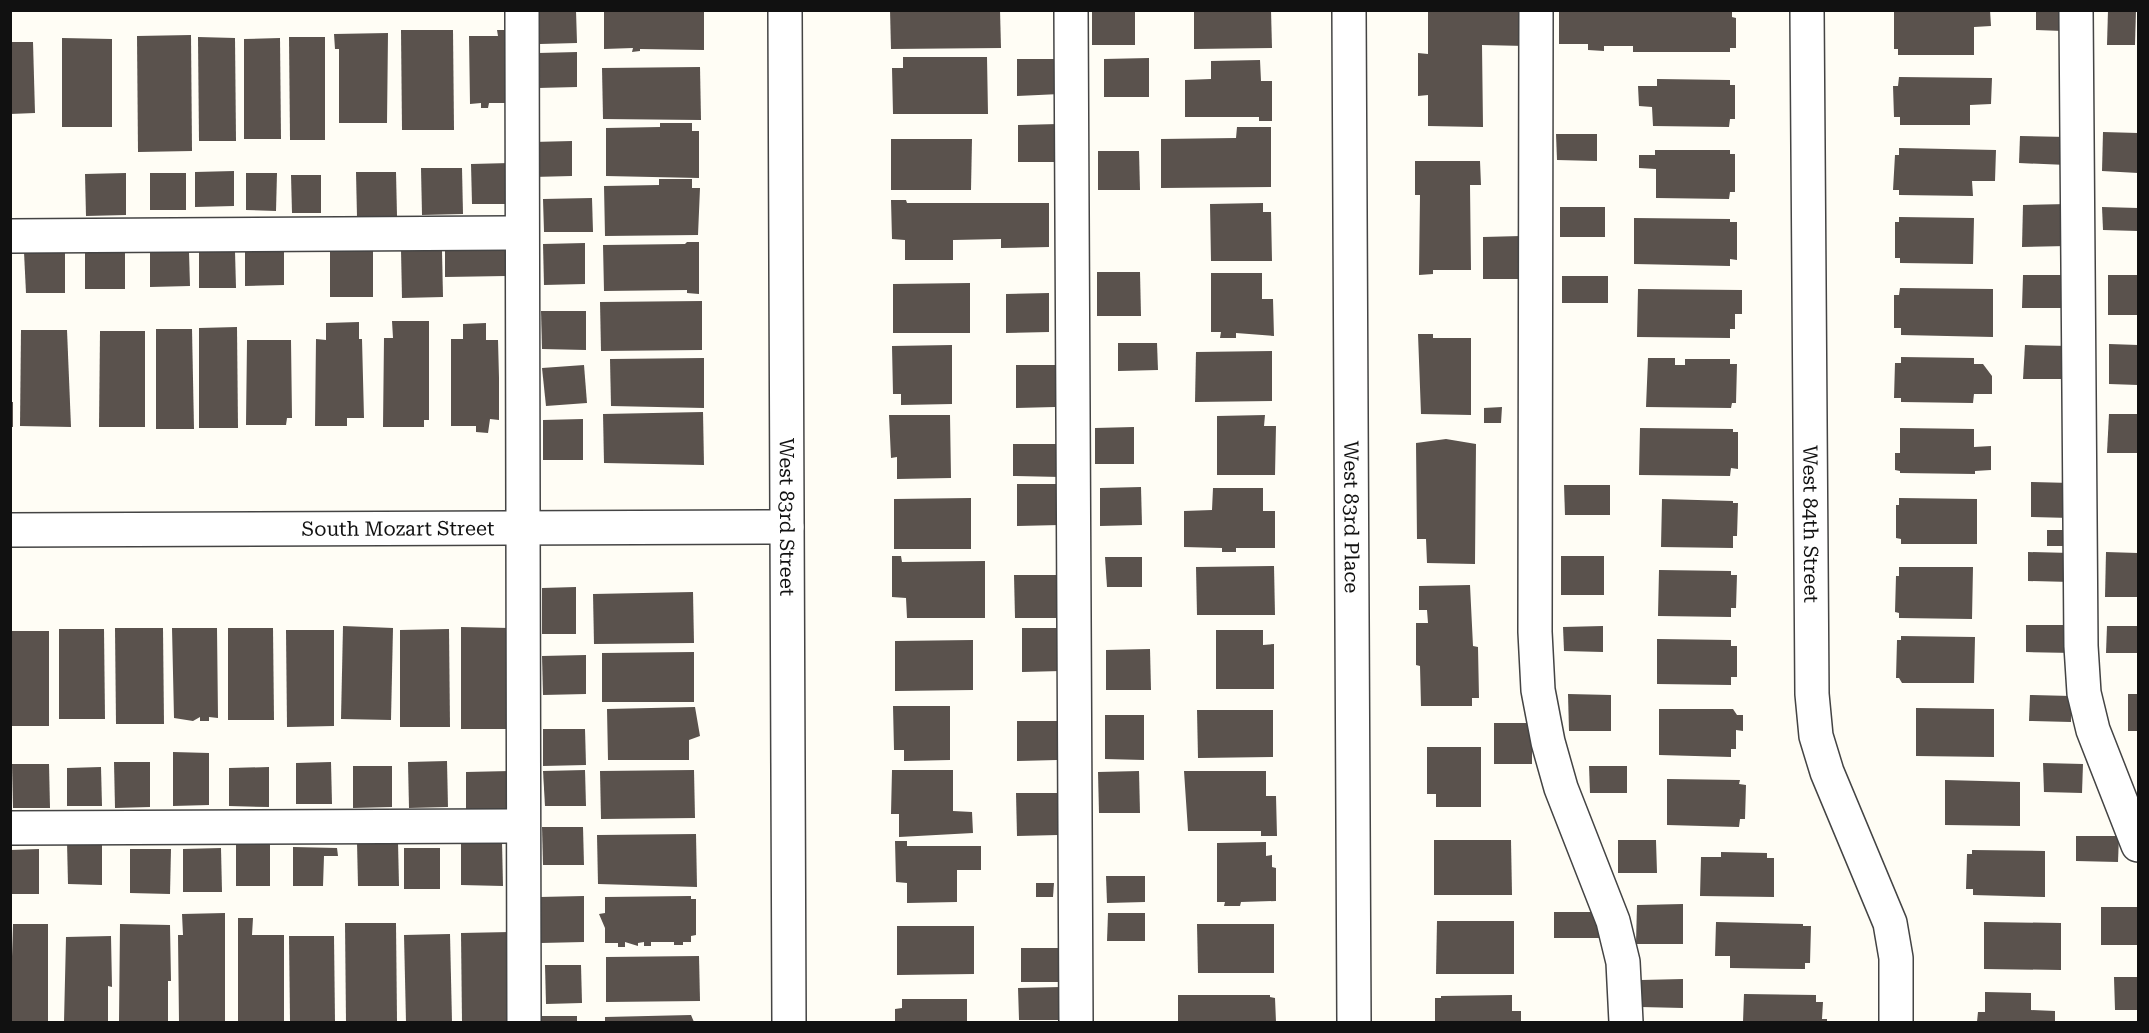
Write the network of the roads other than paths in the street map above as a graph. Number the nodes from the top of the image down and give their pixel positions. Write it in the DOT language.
graph roads {
  1 [pos="522,10"];
  2 [pos="785,10"];
  3 [pos="1071,10"];
  4 [pos="1349,10"];
  5 [pos="1536,10"];
  6 [pos="1807,10"];
  7 [pos="2076,10"];
  8 [pos="520,233"];
  9 [pos="10,236"];
  10 [pos="787,527"];
  11 [pos="521,528"];
  12 [pos="10,530"];
  13 [pos="523,826"];
  14 [pos="10,828"];
  15 [pos="2139,845"];
  16 [pos="524,1023"];
  17 [pos="789,1023"];
  18 [pos="1076,1023"];
  19 [pos="1354,1023"];
  20 [pos="1626,1023"];
  21 [pos="1896,1023"];
  1 -- 8 [label="street"];
  2 -- 10 [label="street, West 83rd Street"];
  3 -- 18 [label="street"];
  4 -- 19 [label="street, West 83rd Place"];
  5 -- 20 [label="street"];
  6 -- 21 [label="street, West 84th Street"];
  7 -- 15 [label="street"];
  8 -- 9 [label="street"];
  8 -- 11 [label="street"];
  10 -- 11 [label="street, South Mozart Street"];
  10 -- 17 [label="street, West 83rd Street"];
  11 -- 12 [label="street, South Mozart Street"];
  11 -- 13 [label="street"];
  13 -- 14 [label="street"];
  13 -- 16 [label="street"];
}
